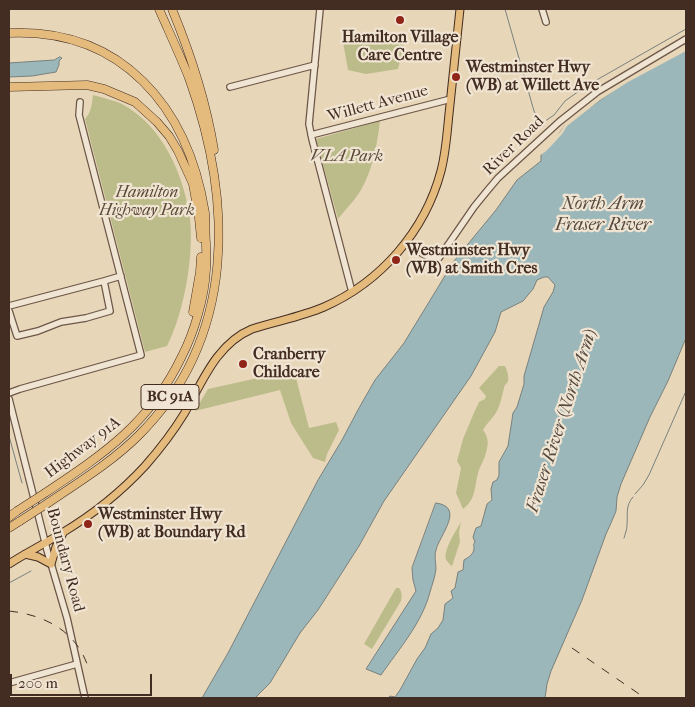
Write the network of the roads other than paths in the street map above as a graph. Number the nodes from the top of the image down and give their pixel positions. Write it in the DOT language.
graph roads {
  1 [pos="159,9"];
  2 [pos="172,9"];
  3 [pos="320,9"];
  4 [pos="460,9"];
  5 [pos="542,9"];
  6 [pos="546,22"];
  7 [pos="9,33"];
  8 [pos="686,39"];
  9 [pos="315,66"];
  10 [pos="9,87"];
  11 [pos="230,87"];
  12 [pos="451,99"];
  13 [pos="80,102"];
  14 [pos="311,135"];
  15 [pos="215,185"];
  16 [pos="406,242"];
  17 [pos="121,276"];
  18 [pos="104,282"];
  19 [pos="352,292"];
  20 [pos="9,306"];
  21 [pos="9,311"];
  22 [pos="183,356"];
  23 [pos="11,392"];
  24 [pos="9,399"];
  25 [pos="11,413"];
  26 [pos="9,516"];
  27 [pos="9,528"];
  28 [pos="63,533"];
  29 [pos="45,543"];
  30 [pos="25,554"];
  31 [pos="9,564"];
  32 [pos="51,564"];
  33 [pos="77,664"];
  34 [pos="9,683"];
  35 [pos="85,698"];
  1 -- 15 [label="highway, Highway 91A / BC 91A"];
  2 -- 15 [label="highway"];
  3 -- 9 [label="street"];
  4 -- 12 [label="main road"];
  5 -- 6 [label="street"];
  7 -- 22 [label="highway, Highway 91A / BC 91A"];
  8 -- 16 [label="street, River Road"];
  9 -- 11 [label="street"];
  9 -- 14 [label="street"];
  10 -- 22 [label="highway"];
  12 -- 14 [label="street, Willett Avenue"];
  12 -- 16 [label="main road"];
  13 -- 17 [label="street"];
  14 -- 19 [label="street"];
  15 -- 27 [label="highway, Highway 91A / BC 91A, bridge"];
  16 -- 19 [label="main road"];
  17 -- 18 [label="street"];
  17 -- 23 [label="street"];
  18 -- 20 [label="street"];
  18 -- 21 [label="street"];
  19 -- 28 [label="main road"];
  22 -- 26 [label="highway, Highway 91A / BC 91A, bridge"];
  24 -- 25 [label="street, Boundary Road"];
  25 -- 29 [label="street, Boundary Road"];
  28 -- 29 [label="main road"];
  28 -- 32 [label="main road"];
  29 -- 30 [label="main road"];
  29 -- 32 [label="street, Boundary Road"];
  30 -- 31 [label="main road"];
  30 -- 32 [label="main road"];
  32 -- 33 [label="street, Boundary Road"];
  33 -- 34 [label="street"];
  33 -- 35 [label="street, Boundary Road"];
}
